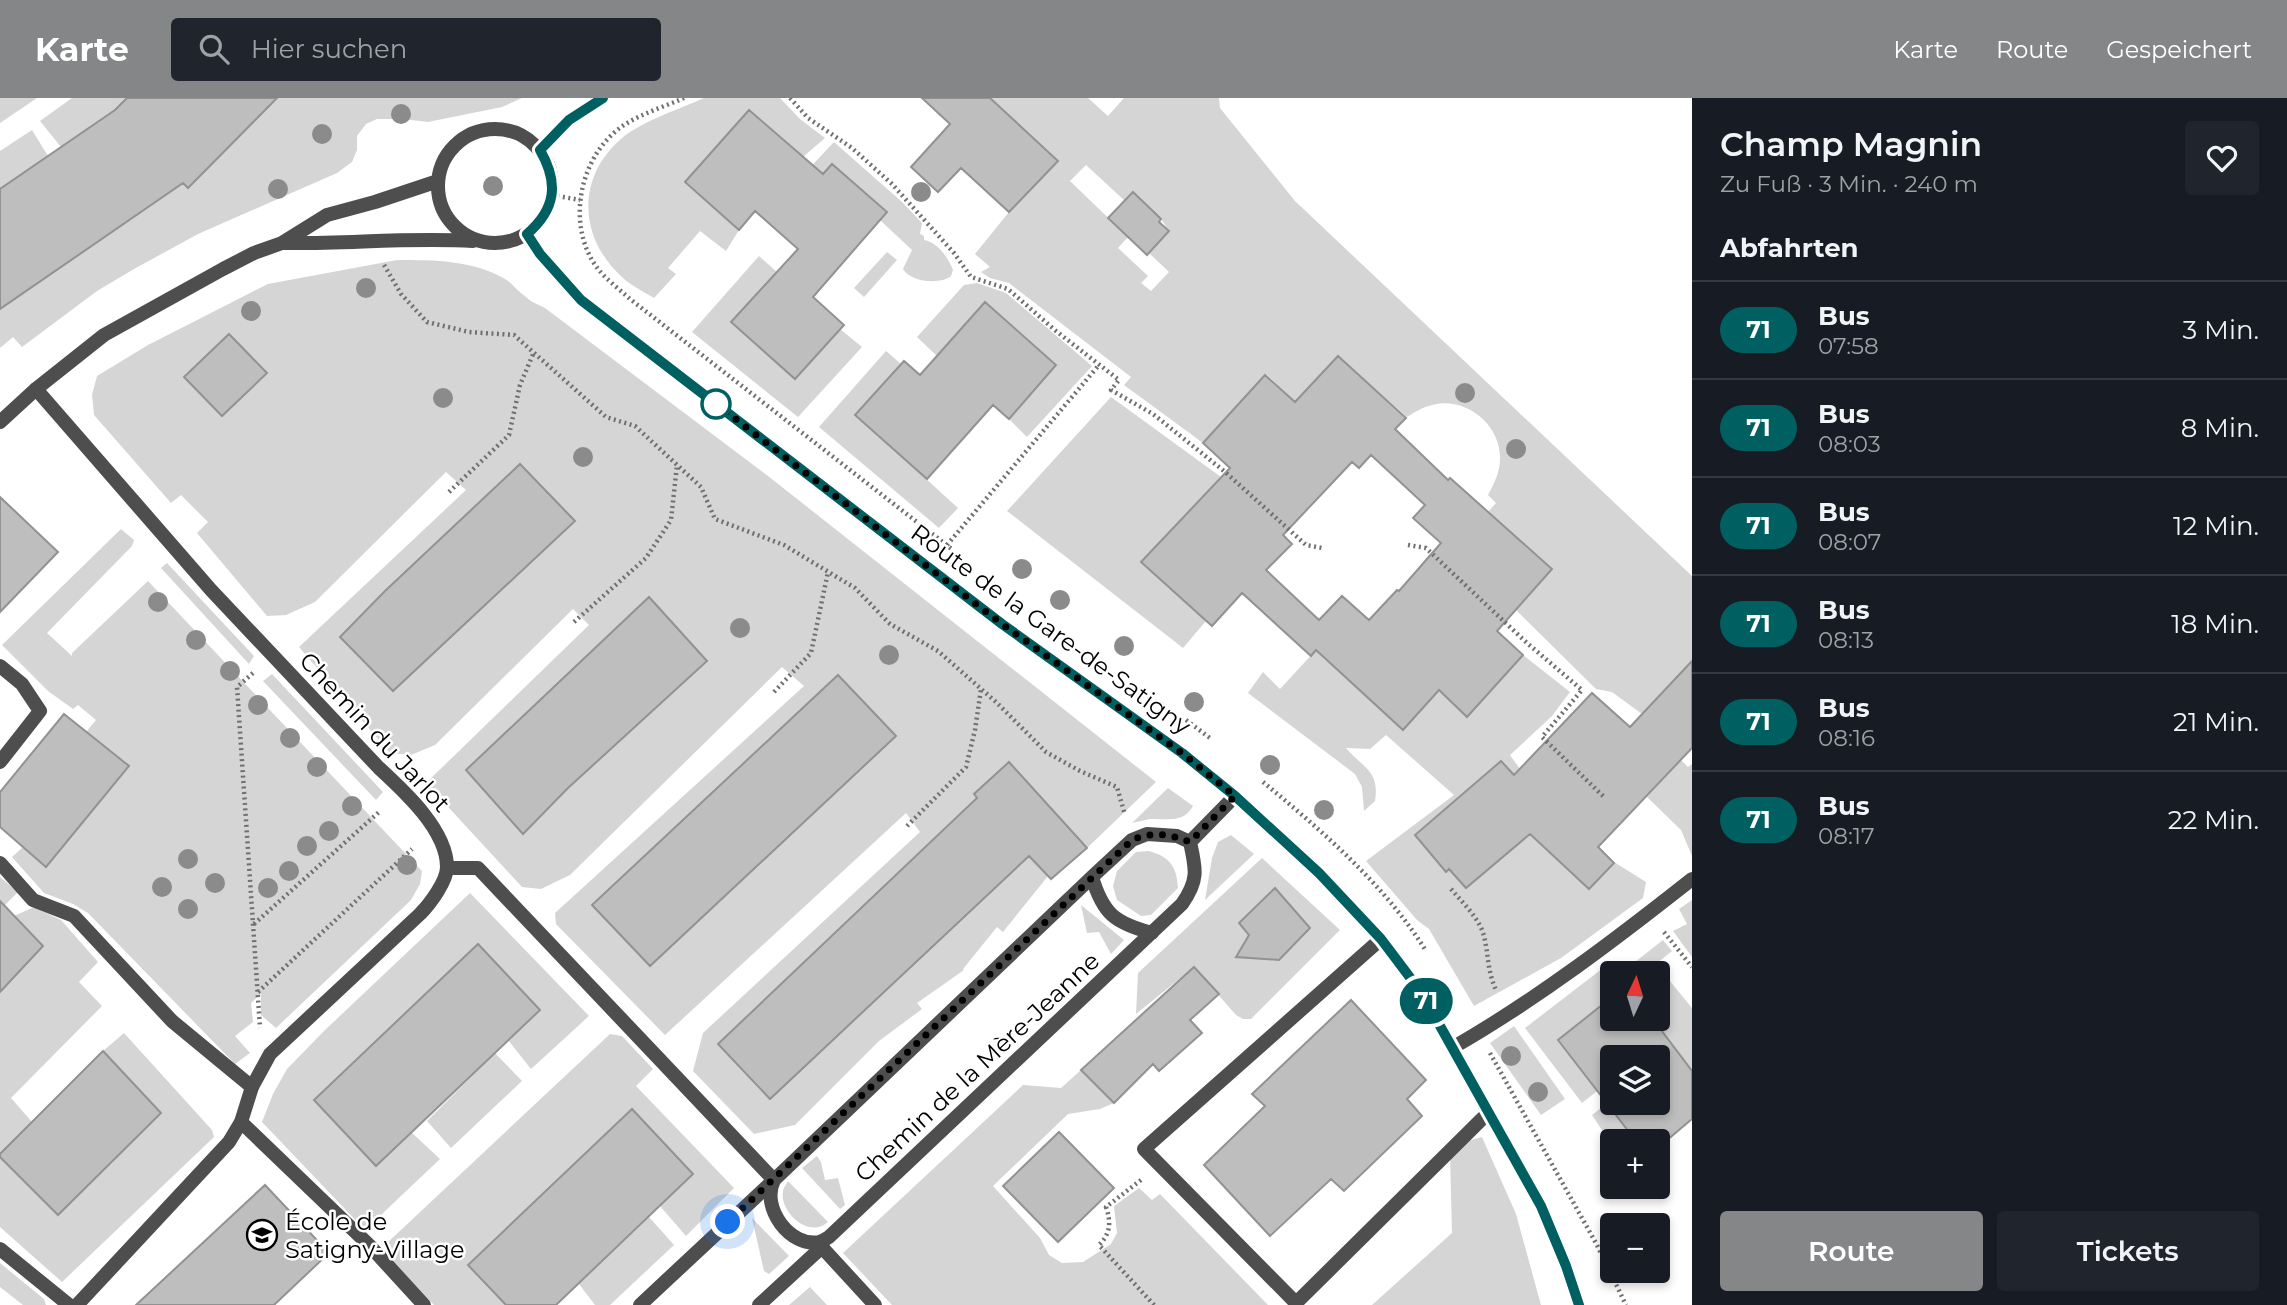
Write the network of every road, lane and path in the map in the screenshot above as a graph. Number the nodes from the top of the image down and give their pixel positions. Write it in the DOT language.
graph roads {
  1 [pos="603,98"];
  2 [pos="790,98"];
  3 [pos="540,150"];
  4 [pos="438,181"];
  5 [pos="552,195"];
  6 [pos="580,200"];
  7 [pos="527,234"];
  8 [pos="376,239"];
  9 [pos="482,242"];
  10 [pos="282,243"];
  11 [pos="534,352"];
  12 [pos="1100,365"];
  13 [pos="36,390"];
  14 [pos="0,422"];
  15 [pos="677,465"];
  16 [pos="449,492"];
  17 [pos="947,545"];
  18 [pos="1408,545"];
  19 [pos="1322,548"];
  20 [pos="828,572"];
  21 [pos="574,622"];
  22 [pos="273,656"];
  23 [pos="0,666"];
  24 [pos="981,689"];
  25 [pos="774,692"];
  26 [pos="0,762"];
  27 [pos="1235,796"];
  28 [pos="1604,797"];
  29 [pos="379,813"];
  30 [pos="907,826"];
  31 [pos="1132,840"];
  32 [pos="1190,842"];
  33 [pos="412,849"];
  34 [pos="0,863"];
  35 [pos="447,868"];
  36 [pos="1092,877"];
  37 [pos="1692,879"];
  38 [pos="1451,889"];
  39 [pos="1648,912"];
  40 [pos="253,924"];
  41 [pos="1152,933"];
  42 [pos="1381,939"];
  43 [pos="1692,967"];
  44 [pos="258,992"];
  45 [pos="1509,1012"];
  46 [pos="1452,1048"];
  47 [pos="270,1054"];
  48 [pos="252,1087"];
  49 [pos="1489,1112"];
  50 [pos="241,1122"];
  51 [pos="1160,1165"];
  52 [pos="774,1180"];
  53 [pos="820,1245"];
  54 [pos="0,1249"];
  55 [pos="69,1305"];
  56 [pos="77,1305"];
  57 [pos="425,1305"];
  58 [pos="640,1305"];
  59 [pos="759,1305"];
  60 [pos="875,1305"];
  61 [pos="1154,1305"];
  62 [pos="1579,1305"];
  1 -- 3 [label="main road"];
  2 -- 12 [label="path"];
  3 -- 4 [label="street"];
  3 -- 5 [label="street"];
  4 -- 9 [label="street"];
  4 -- 10 [label="street"];
  5 -- 6 [label="path"];
  5 -- 7 [label="street"];
  7 -- 9 [label="street"];
  7 -- 27 [label="street, Route de la Gare-de-Satigny"];
  8 -- 9 [label="street"];
  8 -- 10 [label="street"];
  8 -- 11 [label="path"];
  10 -- 13 [label="street"];
  11 -- 15 [label="path"];
  11 -- 16 [label="path"];
  12 -- 17 [label="path"];
  12 -- 19 [label="path"];
  13 -- 14 [label="street"];
  13 -- 22 [label="street, Chemin du Jarlot"];
  15 -- 20 [label="path"];
  15 -- 21 [label="path"];
  18 -- 28 [label="path"];
  20 -- 24 [label="path"];
  20 -- 25 [label="path"];
  22 -- 35 [label="street, Chemin du Jarlot"];
  22 -- 40 [label="path"];
  23 -- 26 [label="street"];
  24 -- 30 [label="path"];
  24 -- 31 [label="path"];
  27 -- 32 [label="street"];
  27 -- 42 [label="street, Route de la Gare-de-Satigny"];
  29 -- 40 [label="path"];
  31 -- 32 [label="street"];
  31 -- 36 [label="street"];
  32 -- 41 [label="street, Chemin de la Mère-Jeanne"];
  33 -- 44 [label="path"];
  34 -- 48 [label="street"];
  35 -- 47 [label="street"];
  35 -- 52 [label="street"];
  36 -- 41 [label="street"];
  36 -- 52 [label="street"];
  37 -- 39 [label="street"];
  38 -- 45 [label="path"];
  39 -- 43 [label="path"];
  39 -- 45 [label="street"];
  40 -- 44 [label="path"];
  41 -- 53 [label="street, Chemin de la Mère-Jeanne"];
  42 -- 46 [label="street, Route de la Gare-de-Satigny"];
  42 -- 51 [label="street"];
  44 -- 47 [label="path"];
  45 -- 46 [label="street"];
  46 -- 49 [label="street, Route de la Gare-de-Satigny"];
  47 -- 48 [label="street"];
  48 -- 50 [label="street"];
  49 -- 51 [label="street"];
  49 -- 62 [label="street, Route de la Gare-de-Satigny"];
  50 -- 56 [label="street"];
  50 -- 57 [label="street"];
  51 -- 61 [label="path"];
  52 -- 53 [label="street"];
  52 -- 58 [label="street"];
  53 -- 59 [label="street, Chemin de la Mère-Jeanne"];
  53 -- 60 [label="street"];
  54 -- 55 [label="street"];
}
